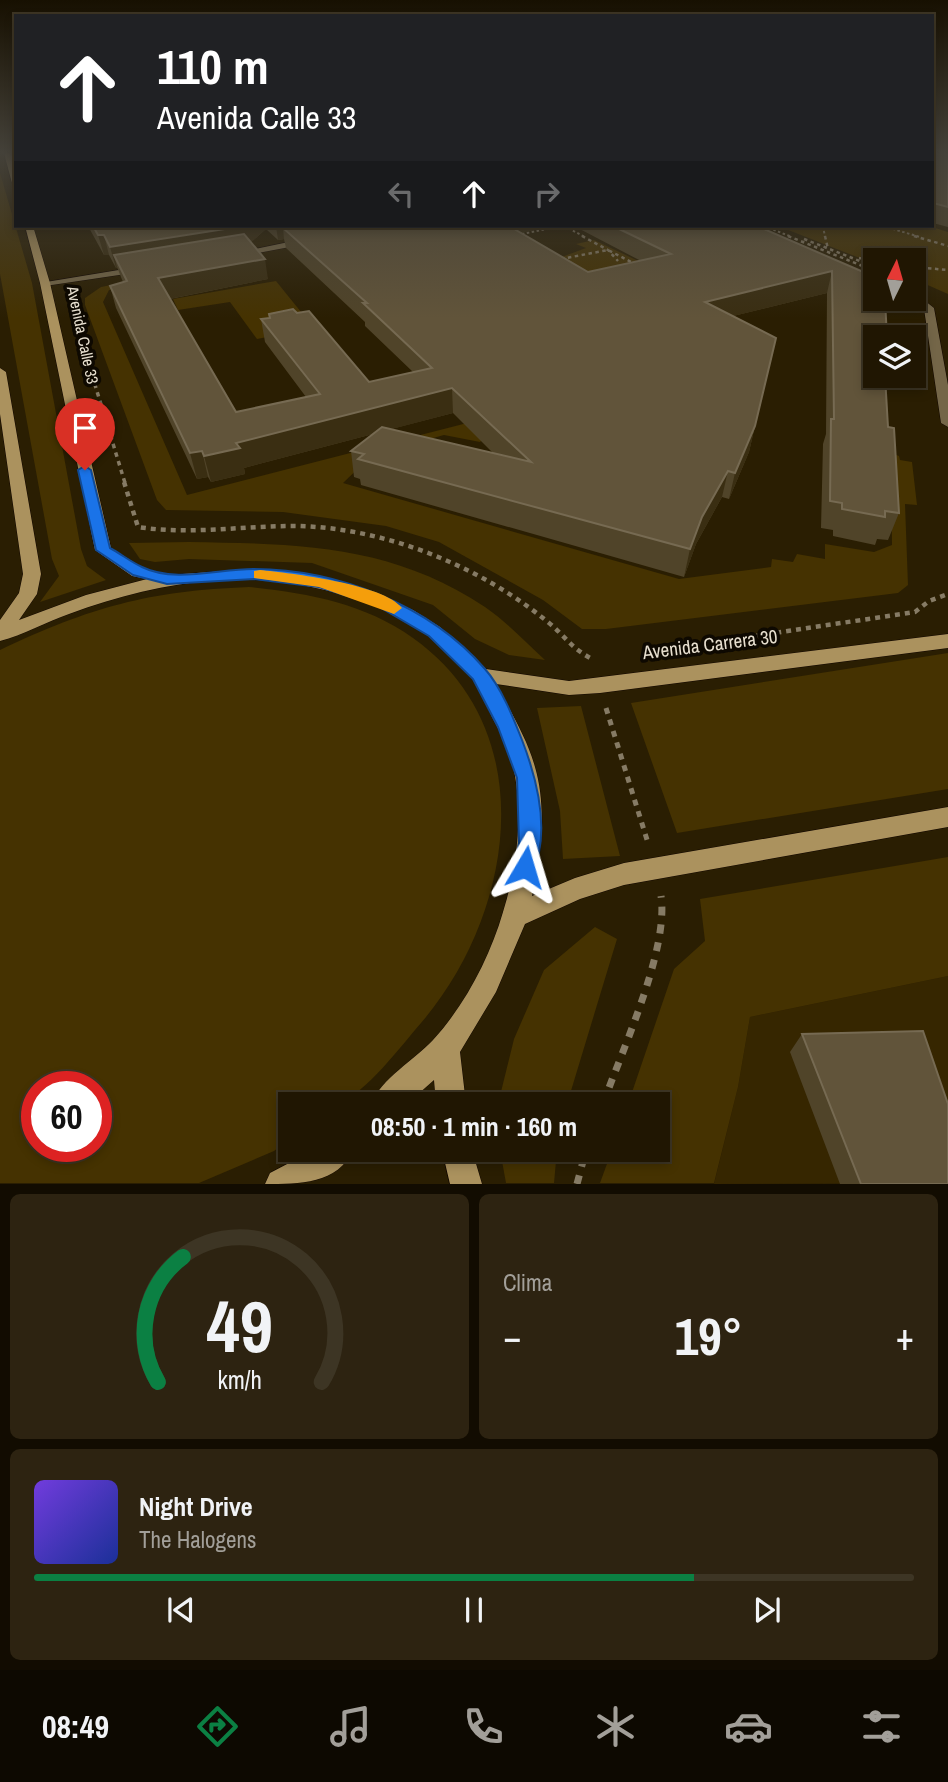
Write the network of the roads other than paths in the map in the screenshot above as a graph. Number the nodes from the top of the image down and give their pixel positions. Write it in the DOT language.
graph roads {
  1 [pos="30,228"];
  2 [pos="315,240"];
  3 [pos="222,256"];
  4 [pos="156,267"];
  5 [pos="45,283"];
  6 [pos="926,304"];
  7 [pos="0,372"];
  8 [pos="948,423"];
  9 [pos="167,579"];
  10 [pos="0,634"];
  11 [pos="948,641"];
  12 [pos="480,675"];
  13 [pos="948,817"];
  14 [pos="515,916"];
  15 [pos="445,1049"];
  16 [pos="399,1092"];
  17 [pos="450,1092"];
  18 [pos="322,1162"];
  19 [pos="460,1162"];
  20 [pos="281,1184"];
  21 [pos="466,1184"];
  1 -- 5 [label="main road, Avenida Calle 33"];
  2 -- 3 [label="street"];
  4 -- 5 [label="street"];
  5 -- 9 [label="main road, Avenida Calle 33"];
  6 -- 8 [label="street"];
  7 -- 10 [label="main road"];
  9 -- 10 [label="main road"];
  9 -- 12 [label="main road"];
  11 -- 12 [label="main road, Avenida Carrera 30"];
  12 -- 14 [label="main road"];
  13 -- 14 [label="main road"];
  14 -- 15 [label="main road"];
  15 -- 16 [label="main road"];
  15 -- 17 [label="main road"];
  18 -- 20 [label="main road"];
  19 -- 21 [label="main road"];
}
